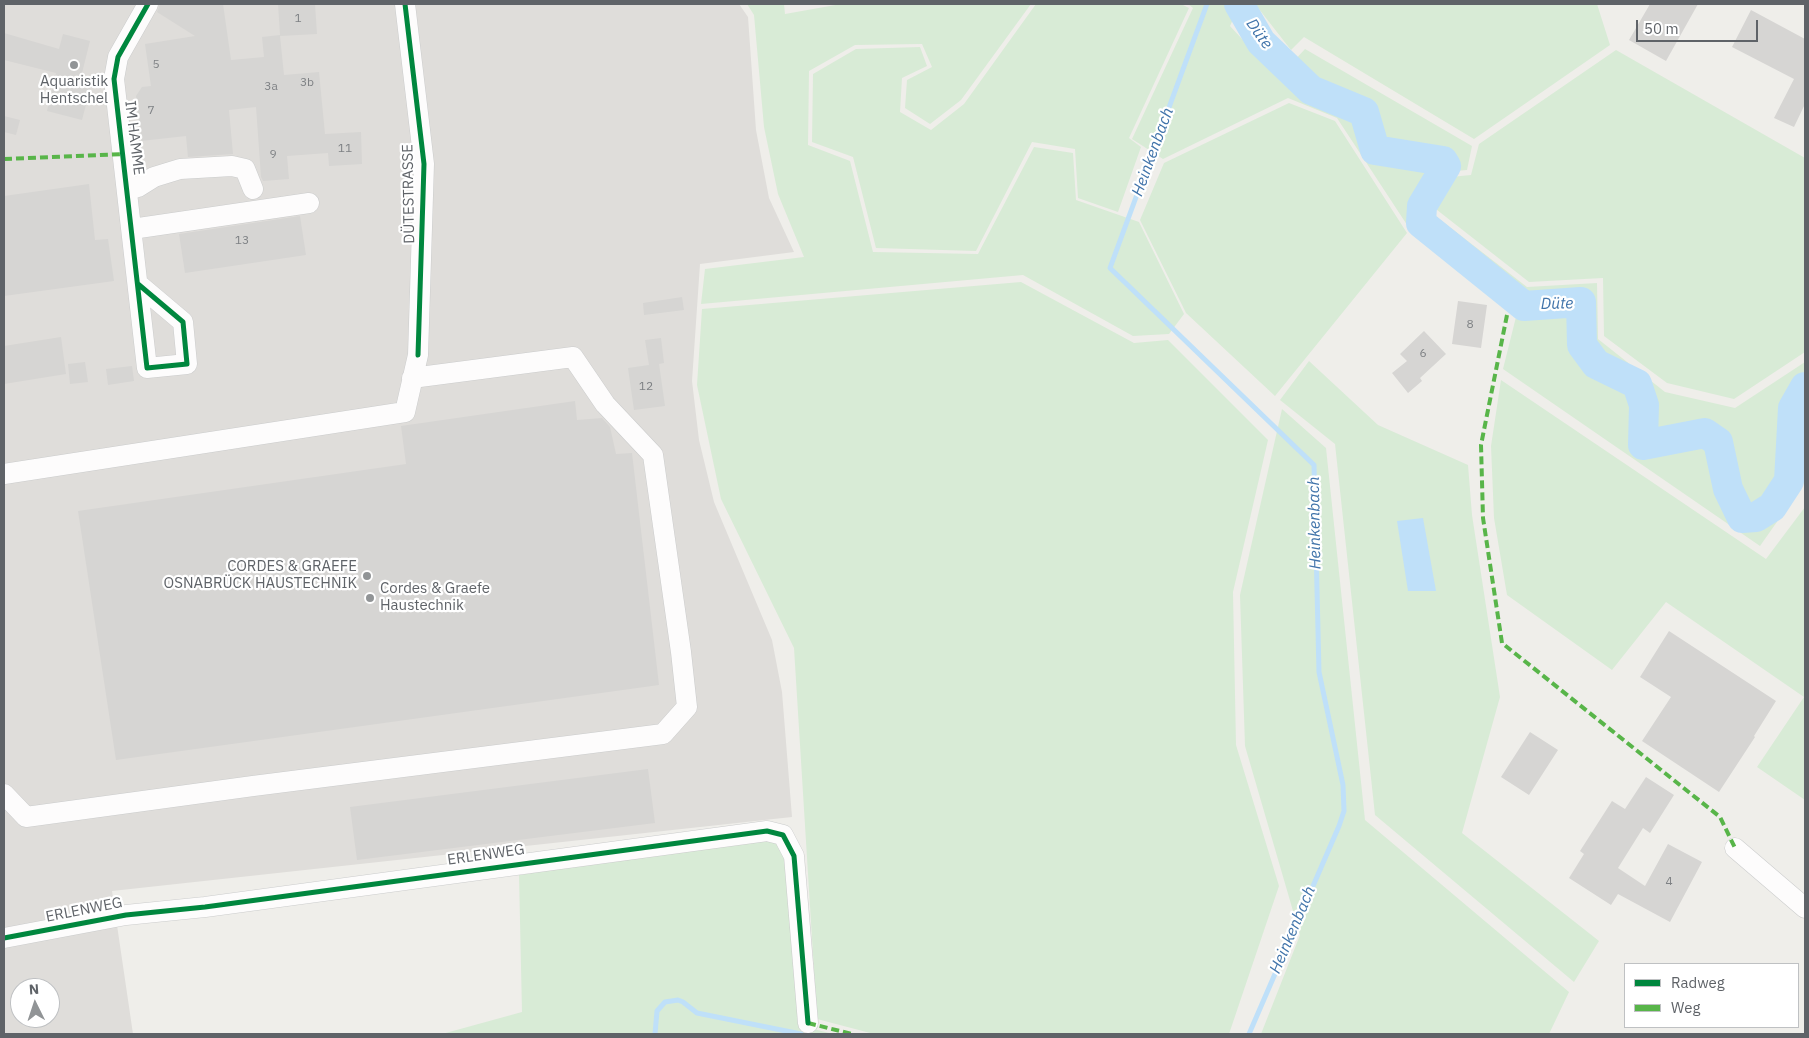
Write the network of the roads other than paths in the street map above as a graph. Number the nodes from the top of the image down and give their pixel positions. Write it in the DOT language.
graph roads {
  1 [pos="148,4"];
  2 [pos="405,4"];
  3 [pos="253,189"];
  4 [pos="128,190"];
  5 [pos="309,203"];
  6 [pos="132,229"];
  7 [pos="138,284"];
  8 [pos="412,378"];
  9 [pos="4,474"];
  10 [pos="4,794"];
  11 [pos="1735,848"];
  12 [pos="1805,908"];
  13 [pos="4,938"];
  14 [pos="808,1023"];
  1 -- 4 [label="street, IM HAMME"];
  2 -- 8 [label="street, DÜTESTRASSE"];
  3 -- 4 [label="street"];
  4 -- 6 [label="street, IM HAMME"];
  5 -- 6 [label="street"];
  6 -- 7 [label="street, IM HAMME"];
  8 -- 9 [label="street, DÜTESTRASSE"];
  8 -- 10 [label="street"];
  11 -- 12 [label="street"];
  13 -- 14 [label="street, ERLENWEG"];
}
